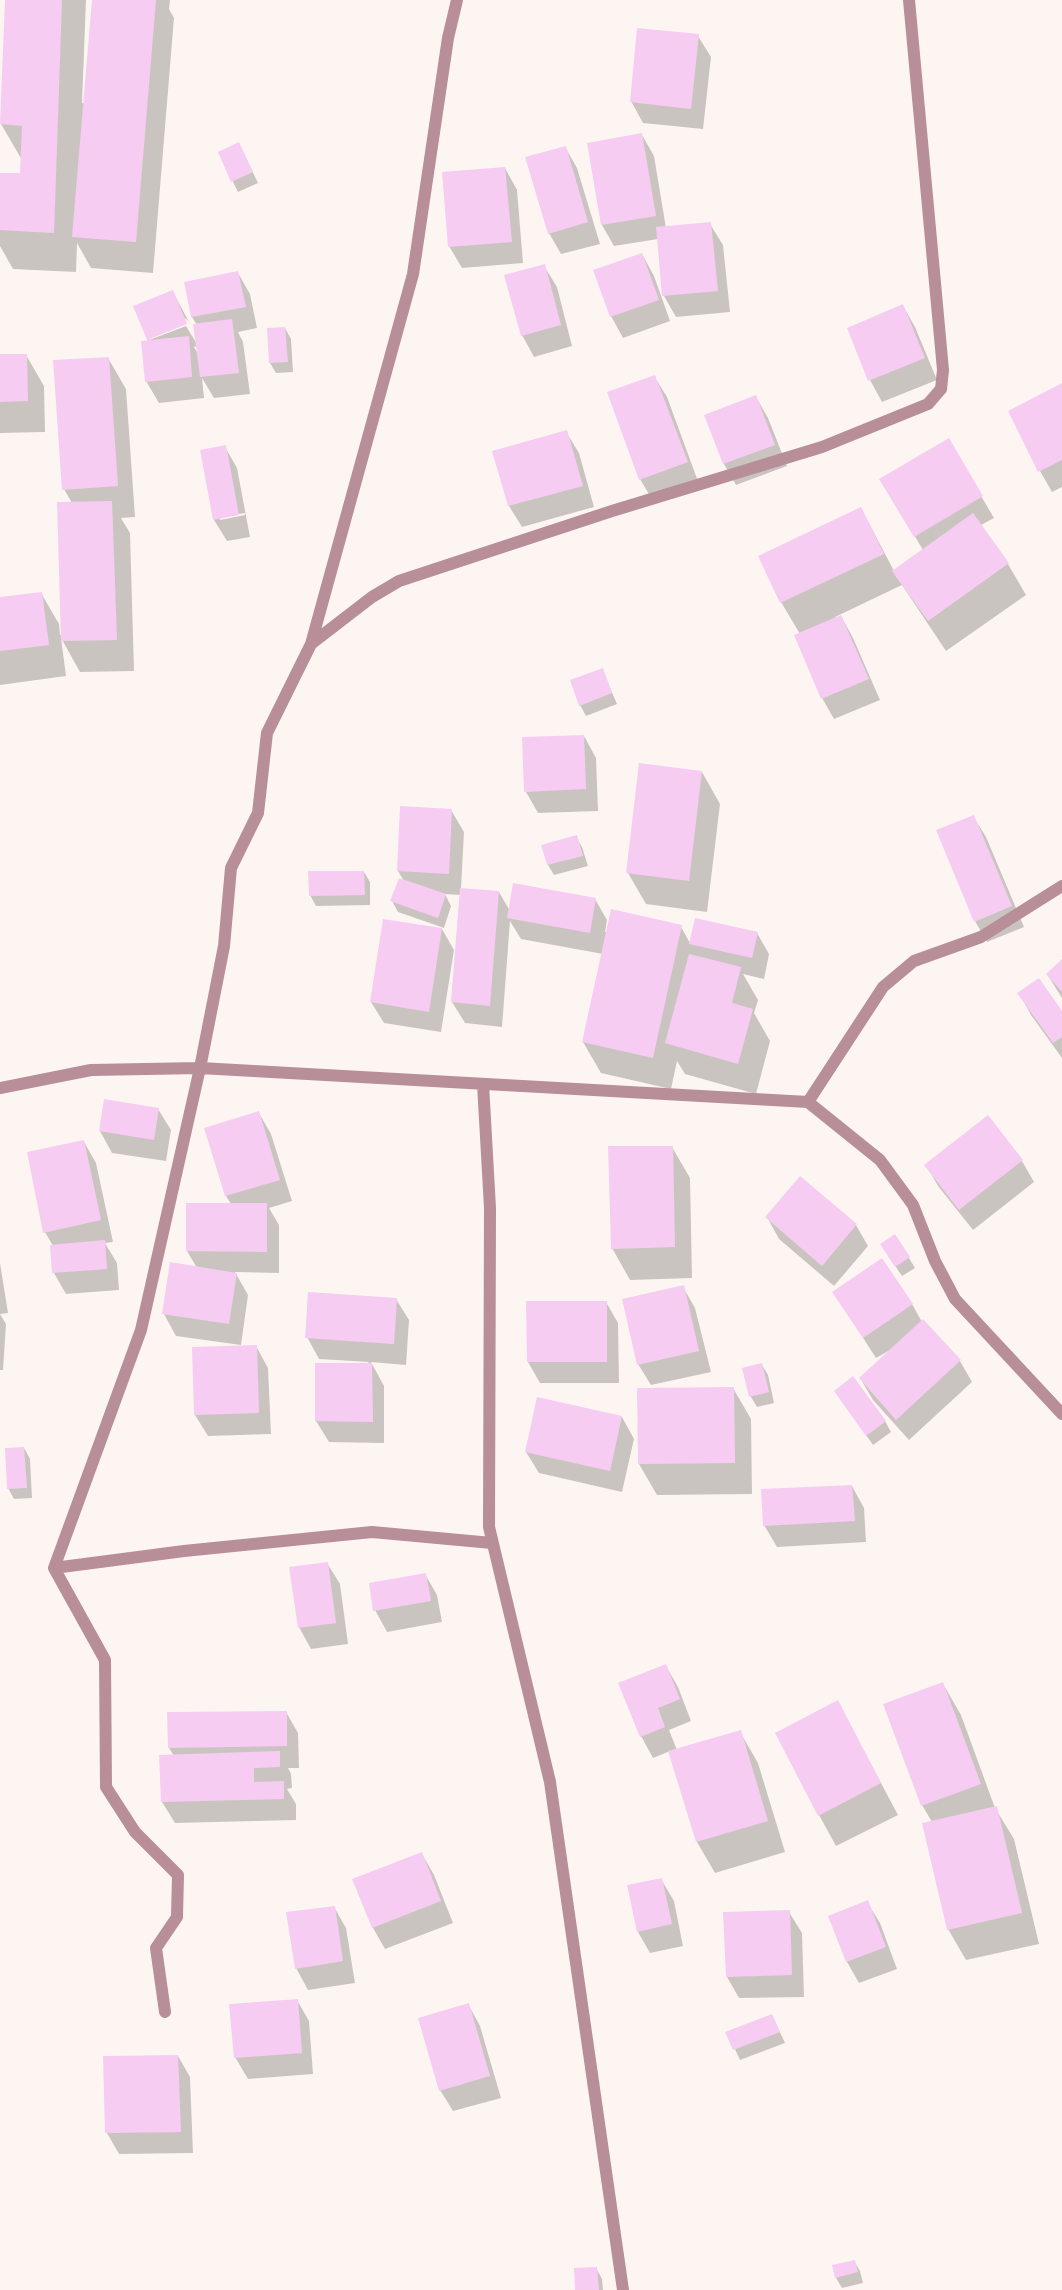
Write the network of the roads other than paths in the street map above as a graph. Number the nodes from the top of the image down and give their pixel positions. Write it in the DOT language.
graph roads {
  1 [pos="456,0"];
  2 [pos="909,0"];
  3 [pos="311,644"];
  4 [pos="1062,886"];
  5 [pos="200,1068"];
  6 [pos="483,1084"];
  7 [pos="0,1088"];
  8 [pos="808,1102"];
  9 [pos="1062,1414"];
  10 [pos="492,1543"];
  11 [pos="54,1568"];
  12 [pos="165,2012"];
  13 [pos="623,2290"];
  1 -- 3 [label="street"];
  2 -- 3 [label="street"];
  3 -- 5 [label="street"];
  4 -- 8 [label="street"];
  5 -- 6 [label="street"];
  5 -- 7 [label="street"];
  5 -- 11 [label="street"];
  6 -- 8 [label="street"];
  6 -- 10 [label="street"];
  8 -- 9 [label="street"];
  10 -- 11 [label="street"];
  10 -- 13 [label="street"];
  11 -- 12 [label="street"];
}
